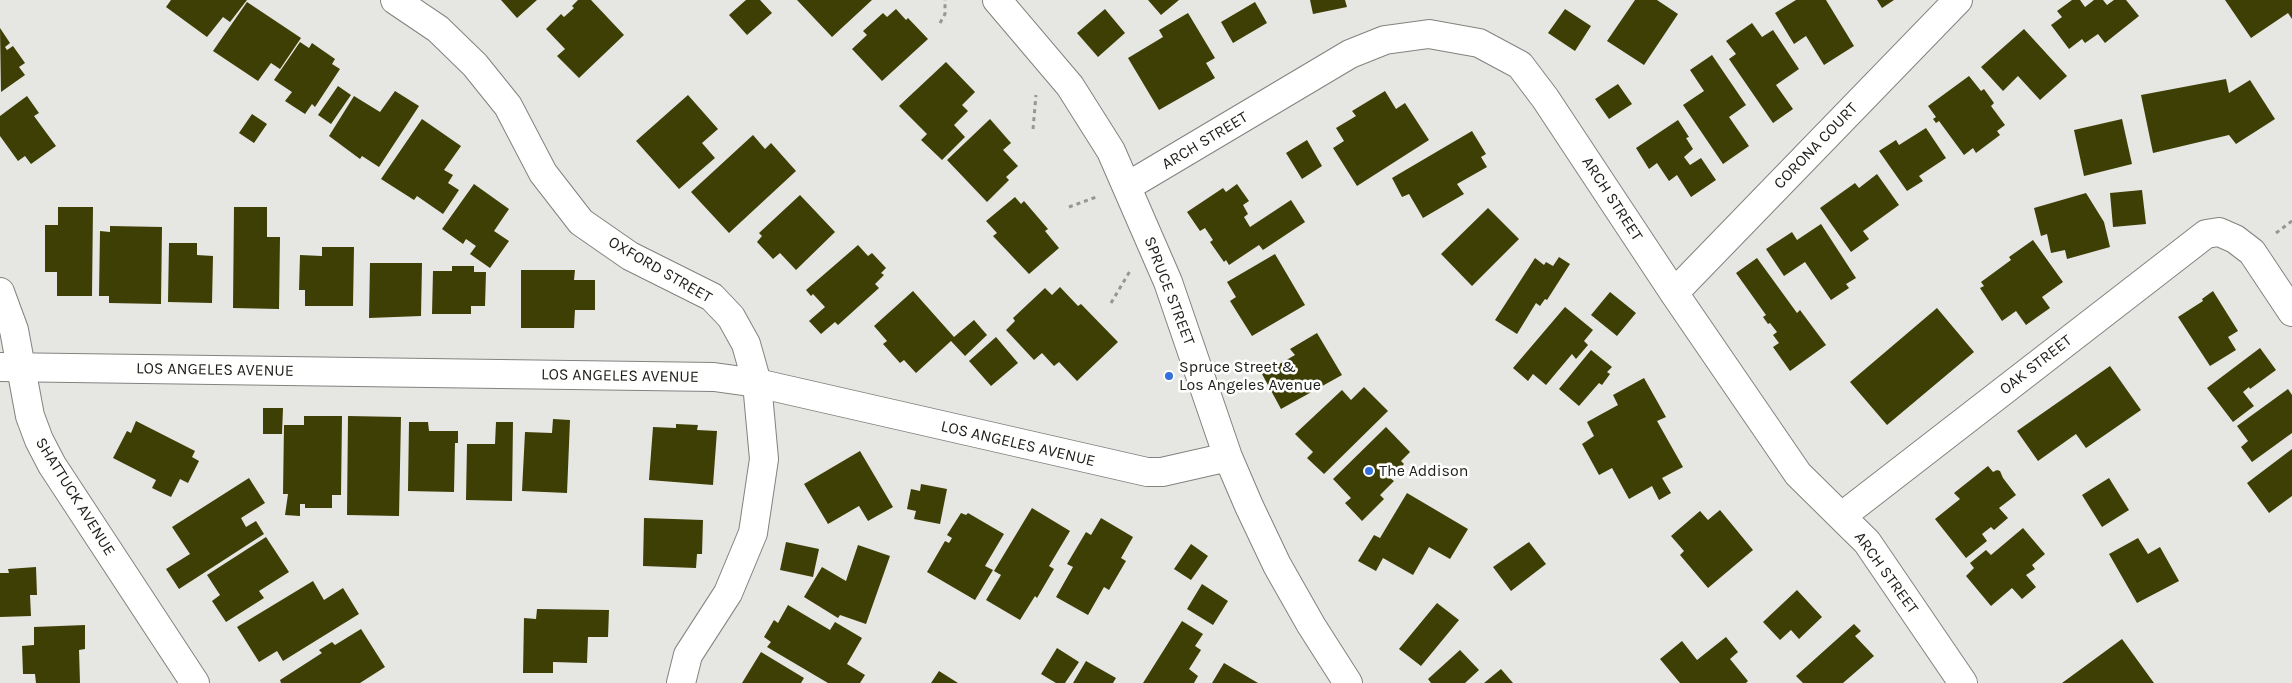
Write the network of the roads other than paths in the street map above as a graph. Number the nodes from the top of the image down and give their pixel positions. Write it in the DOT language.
graph roads {
  1 [pos="394,0"];
  2 [pos="997,0"];
  3 [pos="1958,0"];
  4 [pos="1128,186"];
  5 [pos="0,292"];
  6 [pos="1674,293"];
  7 [pos="2292,312"];
  8 [pos="10,367"];
  9 [pos="757,383"];
  10 [pos="1228,457"];
  11 [pos="1842,516"];
  12 [pos="195,683"];
  13 [pos="681,683"];
  14 [pos="1348,683"];
  15 [pos="1963,683"];
  1 -- 9 [label="street, OXFORD STREET"];
  2 -- 4 [label="street, SPRUCE STREET"];
  3 -- 6 [label="street, CORONA COURT"];
  4 -- 6 [label="street, ARCH STREET"];
  4 -- 10 [label="street, SPRUCE STREET"];
  5 -- 8 [label="street, SHATTUCK AVENUE"];
  6 -- 11 [label="street, ARCH STREET"];
  7 -- 11 [label="street, OAK STREET"];
  8 -- 9 [label="street, LOS ANGELES AVENUE"];
  8 -- 12 [label="street, SHATTUCK AVENUE"];
  9 -- 10 [label="street, LOS ANGELES AVENUE"];
  9 -- 13 [label="street, OXFORD STREET"];
  10 -- 14 [label="street, SPRUCE STREET"];
  11 -- 15 [label="street, ARCH STREET"];
}
